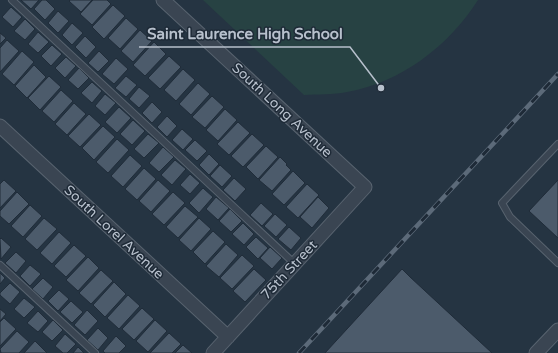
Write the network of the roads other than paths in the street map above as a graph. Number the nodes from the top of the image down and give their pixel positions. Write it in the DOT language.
graph roads {
  1 [pos="12,0"];
  2 [pos="163,0"];
  3 [pos="0,126"];
  4 [pos="558,144"];
  5 [pos="365,187"];
  6 [pos="558,263"];
  7 [pos="295,264"];
  8 [pos="0,265"];
  9 [pos="558,330"];
  10 [pos="228,337"];
  11 [pos="96,353"];
  12 [pos="212,353"];
  13 [pos="536,353"];
  1 -- 7 [label="lane"];
  2 -- 5 [label="street, South Long Avenue"];
  3 -- 10 [label="street, South Lorel Avenue"];
  4 -- 6 [label="lane"];
  5 -- 7 [label="street, 75th Street"];
  7 -- 10 [label="street, 75th Street"];
  8 -- 11 [label="lane"];
  9 -- 13 [label="street"];
  10 -- 12 [label="street, 75th Street"];
}
